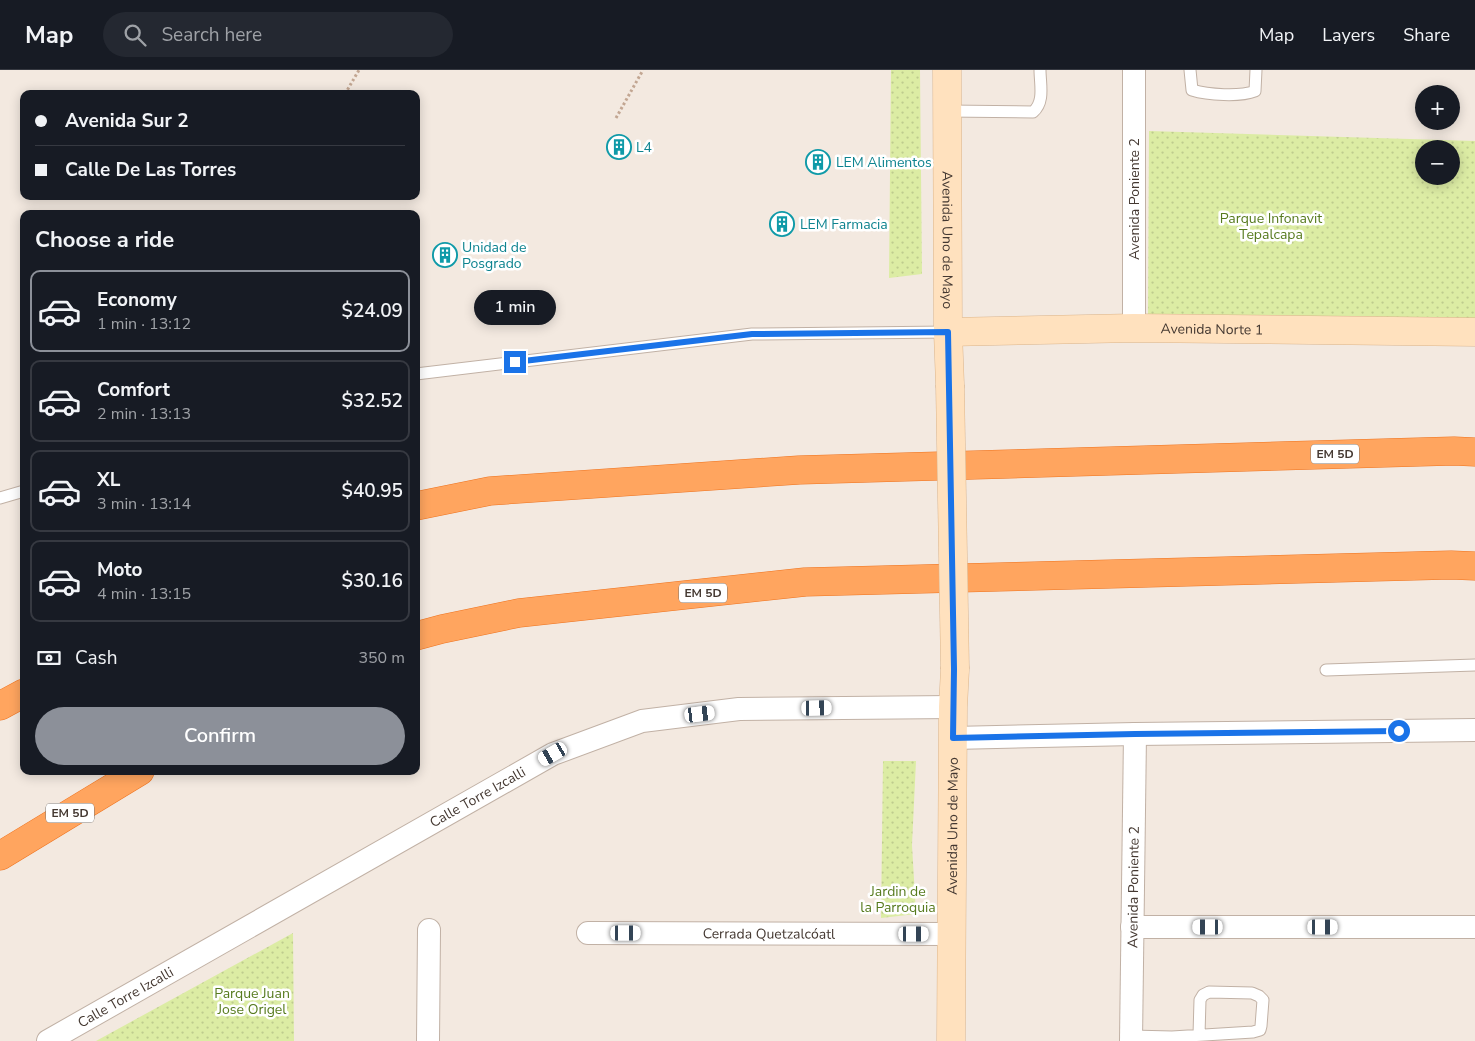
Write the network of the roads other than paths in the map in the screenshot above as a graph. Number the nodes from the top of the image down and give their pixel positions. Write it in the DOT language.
graph roads {
  1 [pos="947,70"];
  2 [pos="1040,70"];
  3 [pos="1134,70"];
  4 [pos="1190,70"];
  5 [pos="1256,70"];
  6 [pos="947,111"];
  7 [pos="1134,328"];
  8 [pos="948,332"];
  9 [pos="1475,332"];
  10 [pos="420,374"];
  11 [pos="1475,452"];
  12 [pos="20,492"];
  13 [pos="0,498"];
  14 [pos="420,505"];
  15 [pos="1475,566"];
  16 [pos="420,635"];
  17 [pos="1475,666"];
  18 [pos="1326,670"];
  19 [pos="20,695"];
  20 [pos="0,706"];
  21 [pos="953,707"];
  22 [pos="1475,730"];
  23 [pos="1135,734"];
  24 [pos="953,738"];
  25 [pos="133,775"];
  26 [pos="0,856"];
  27 [pos="1132,927"];
  28 [pos="1475,927"];
  29 [pos="429,930"];
  30 [pos="588,933"];
  31 [pos="952,934"];
  32 [pos="1199,1035"];
  33 [pos="1131,1038"];
  34 [pos="1172,1039"];
  35 [pos="48,1041"];
  36 [pos="428,1041"];
  37 [pos="951,1041"];
  1 -- 6 [label="main road, Avenida Uno de Mayo"];
  2 -- 6 [label="lane"];
  3 -- 7 [label="street, Avenida Poniente 2"];
  4 -- 5 [label="lane"];
  6 -- 8 [label="main road, Avenida Uno de Mayo"];
  7 -- 8 [label="main road, Avenida Norte 1"];
  7 -- 9 [label="main road, Avenida Norte 1"];
  8 -- 10 [label="lane"];
  8 -- 21 [label="main road, Avenida Uno de Mayo, bridge"];
  11 -- 14 [label="highway, EM 5D"];
  12 -- 13 [label="lane"];
  15 -- 16 [label="highway, EM 5D"];
  17 -- 18 [label="lane"];
  19 -- 20 [label="highway"];
  21 -- 24 [label="main road, Avenida Uno de Mayo"];
  21 -- 35 [label="street, Calle Torre Izcalli"];
  22 -- 23 [label="street"];
  23 -- 24 [label="street"];
  23 -- 27 [label="street, Avenida Poniente 2"];
  24 -- 31 [label="main road, Avenida Uno de Mayo"];
  25 -- 26 [label="highway, EM 5D"];
  27 -- 28 [label="street"];
  27 -- 33 [label="street, Avenida Poniente 2"];
  29 -- 36 [label="street"];
  30 -- 31 [label="street, Cerrada Quetzalcóatl"];
  31 -- 37 [label="main road, Avenida Uno de Mayo"];
  32 -- 32 [label="lane"];
  32 -- 34 [label="lane"];
  33 -- 34 [label="lane"];
}
